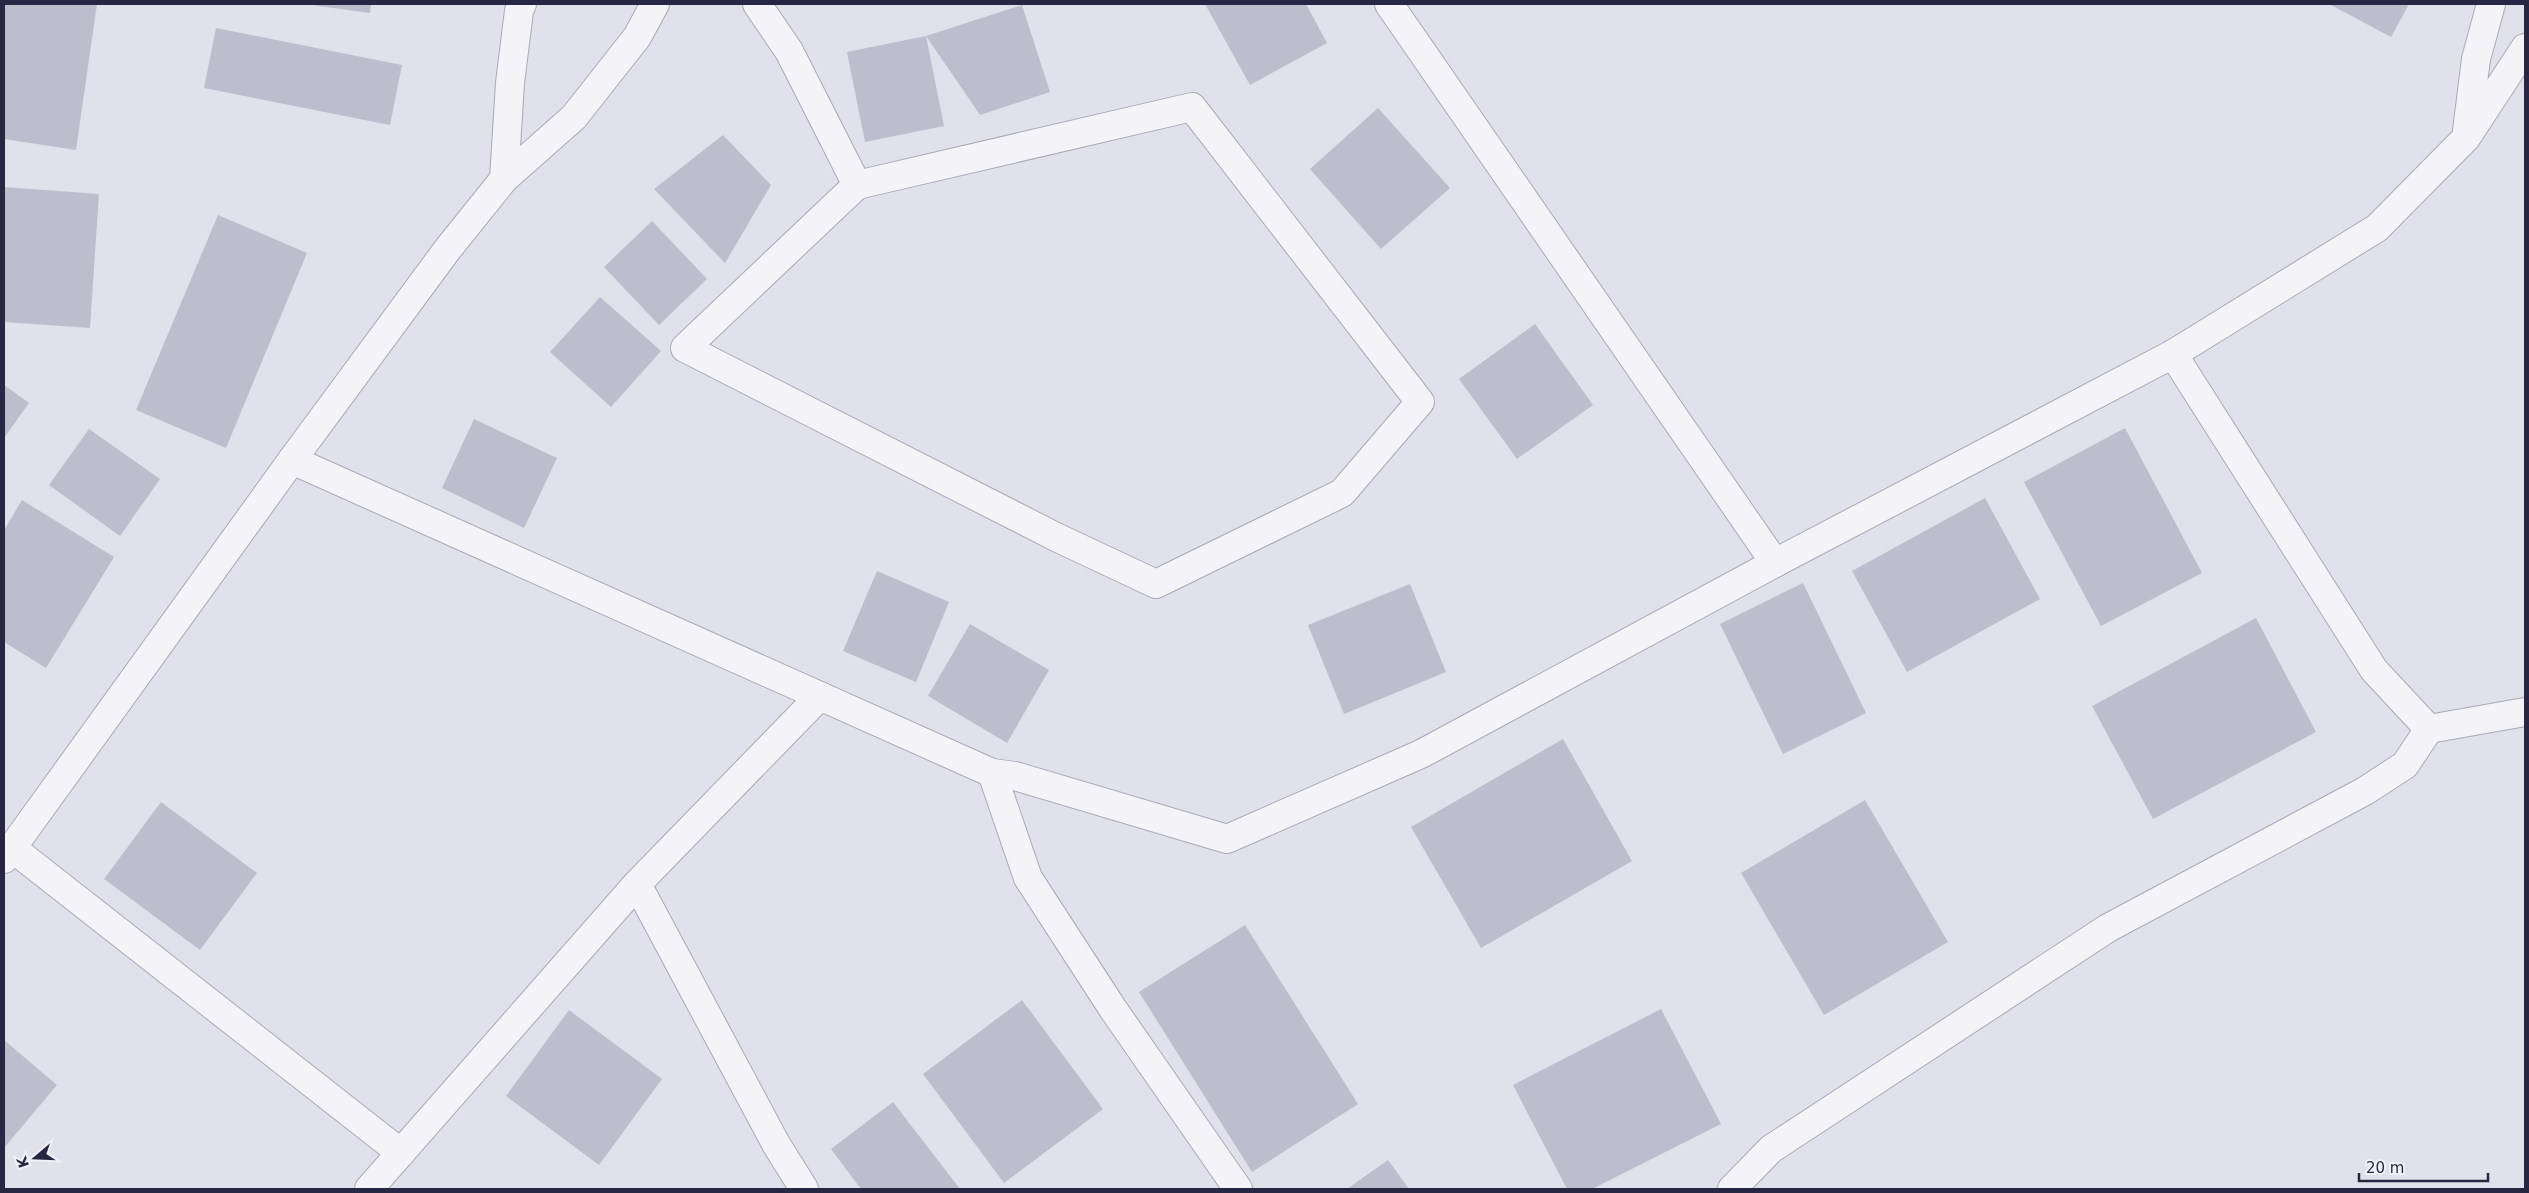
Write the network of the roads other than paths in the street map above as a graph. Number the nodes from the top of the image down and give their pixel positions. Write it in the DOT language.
graph roads {
  1 [pos="522,4"];
  2 [pos="655,4"];
  3 [pos="757,4"];
  4 [pos="1389,4"];
  5 [pos="2491,4"];
  6 [pos="2525,48"];
  7 [pos="2466,138"];
  8 [pos="504,179"];
  9 [pos="857,185"];
  10 [pos="2173,354"];
  11 [pos="292,460"];
  12 [pos="1775,562"];
  13 [pos="820,696"];
  14 [pos="2525,712"];
  15 [pos="2429,729"];
  16 [pos="992,773"];
  17 [pos="8,853"];
  18 [pos="637,884"];
  19 [pos="401,1153"];
  20 [pos="369,1189"];
  21 [pos="804,1189"];
  22 [pos="1238,1189"];
  23 [pos="1732,1189"];
  1 -- 8 [label="street"];
  2 -- 8 [label="street"];
  3 -- 9 [label="street"];
  4 -- 12 [label="street"];
  5 -- 7 [label="street"];
  6 -- 7 [label="street"];
  7 -- 10 [label="street"];
  8 -- 11 [label="street"];
  9 -- 9 [label="street"];
  10 -- 12 [label="street"];
  10 -- 15 [label="street"];
  11 -- 13 [label="street"];
  11 -- 17 [label="street"];
  12 -- 16 [label="street"];
  13 -- 16 [label="street"];
  13 -- 18 [label="street"];
  14 -- 15 [label="street"];
  15 -- 23 [label="street"];
  16 -- 22 [label="street"];
  17 -- 19 [label="street"];
  18 -- 19 [label="street"];
  18 -- 21 [label="street"];
  19 -- 20 [label="street"];
}
